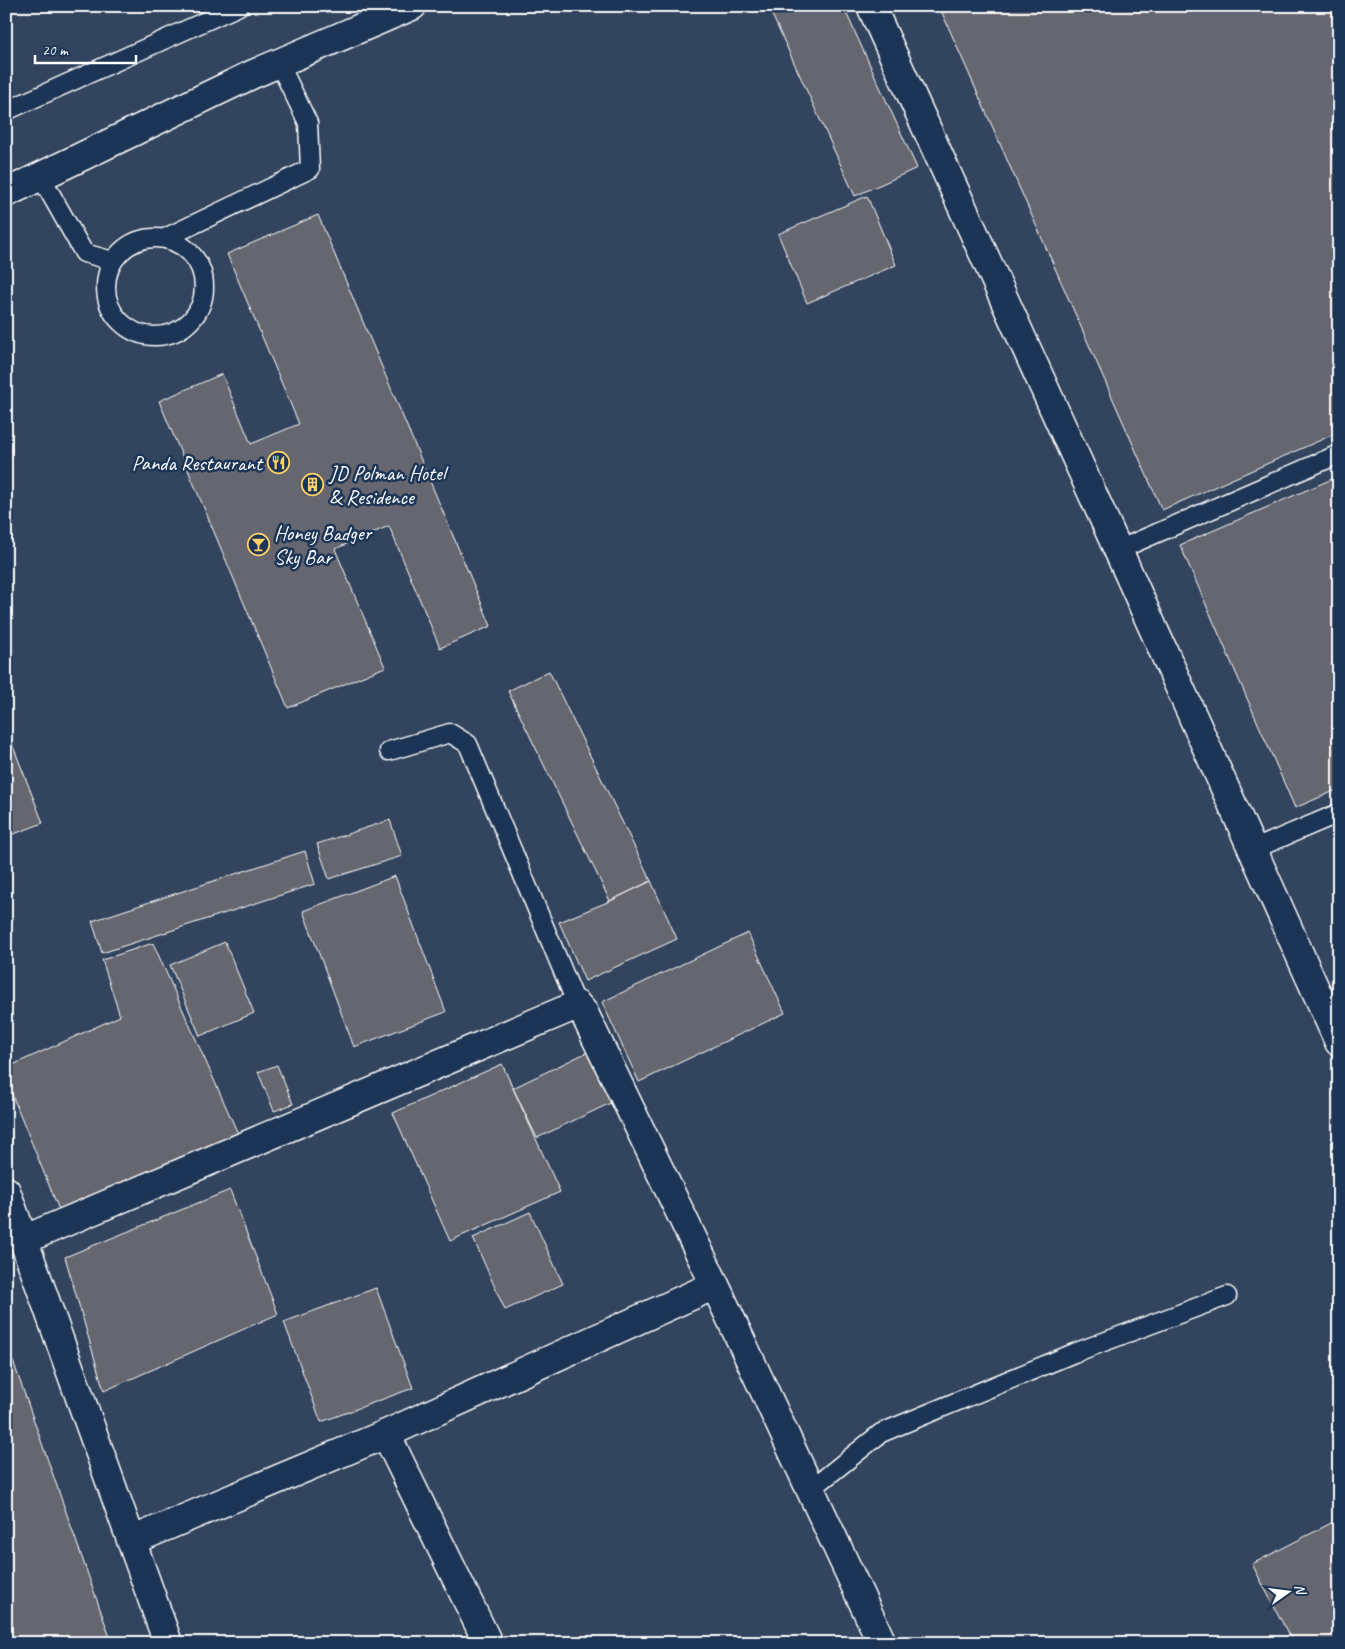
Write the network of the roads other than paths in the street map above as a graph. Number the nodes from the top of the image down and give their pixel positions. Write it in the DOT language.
graph roads {
  1 [pos="239,6"];
  2 [pos="412,6"];
  3 [pos="871,6"];
  4 [pos="279,63"];
  5 [pos="6,111"];
  6 [pos="41,177"];
  7 [pos="6,193"];
  8 [pos="165,238"];
  9 [pos="114,261"];
  10 [pos="1339,454"];
  11 [pos="1118,550"];
  12 [pos="389,751"];
  13 [pos="1339,813"];
  14 [pos="1252,850"];
  15 [pos="577,1005"];
  16 [pos="1339,1042"];
  17 [pos="6,1190"];
  18 [pos="23,1240"];
  19 [pos="715,1285"];
  20 [pos="1227,1296"];
  21 [pos="386,1434"];
  22 [pos="810,1490"];
  23 [pos="131,1540"];
  24 [pos="168,1643"];
  25 [pos="488,1643"];
  26 [pos="882,1643"];
  1 -- 5 [label="lane"];
  2 -- 4 [label="street"];
  3 -- 11 [label="street"];
  4 -- 6 [label="street"];
  4 -- 8 [label="lane"];
  6 -- 7 [label="street"];
  6 -- 9 [label="lane"];
  8 -- 9 [label="lane"];
  8 -- 9 [label="lane"];
  10 -- 11 [label="lane"];
  11 -- 14 [label="street"];
  12 -- 15 [label="lane"];
  13 -- 14 [label="lane"];
  14 -- 16 [label="street"];
  15 -- 18 [label="street"];
  15 -- 19 [label="street"];
  17 -- 18 [label="street"];
  18 -- 23 [label="street"];
  19 -- 21 [label="street"];
  19 -- 22 [label="street"];
  20 -- 22 [label="lane"];
  21 -- 23 [label="street"];
  21 -- 25 [label="street"];
  22 -- 26 [label="street"];
  23 -- 24 [label="street"];
}
